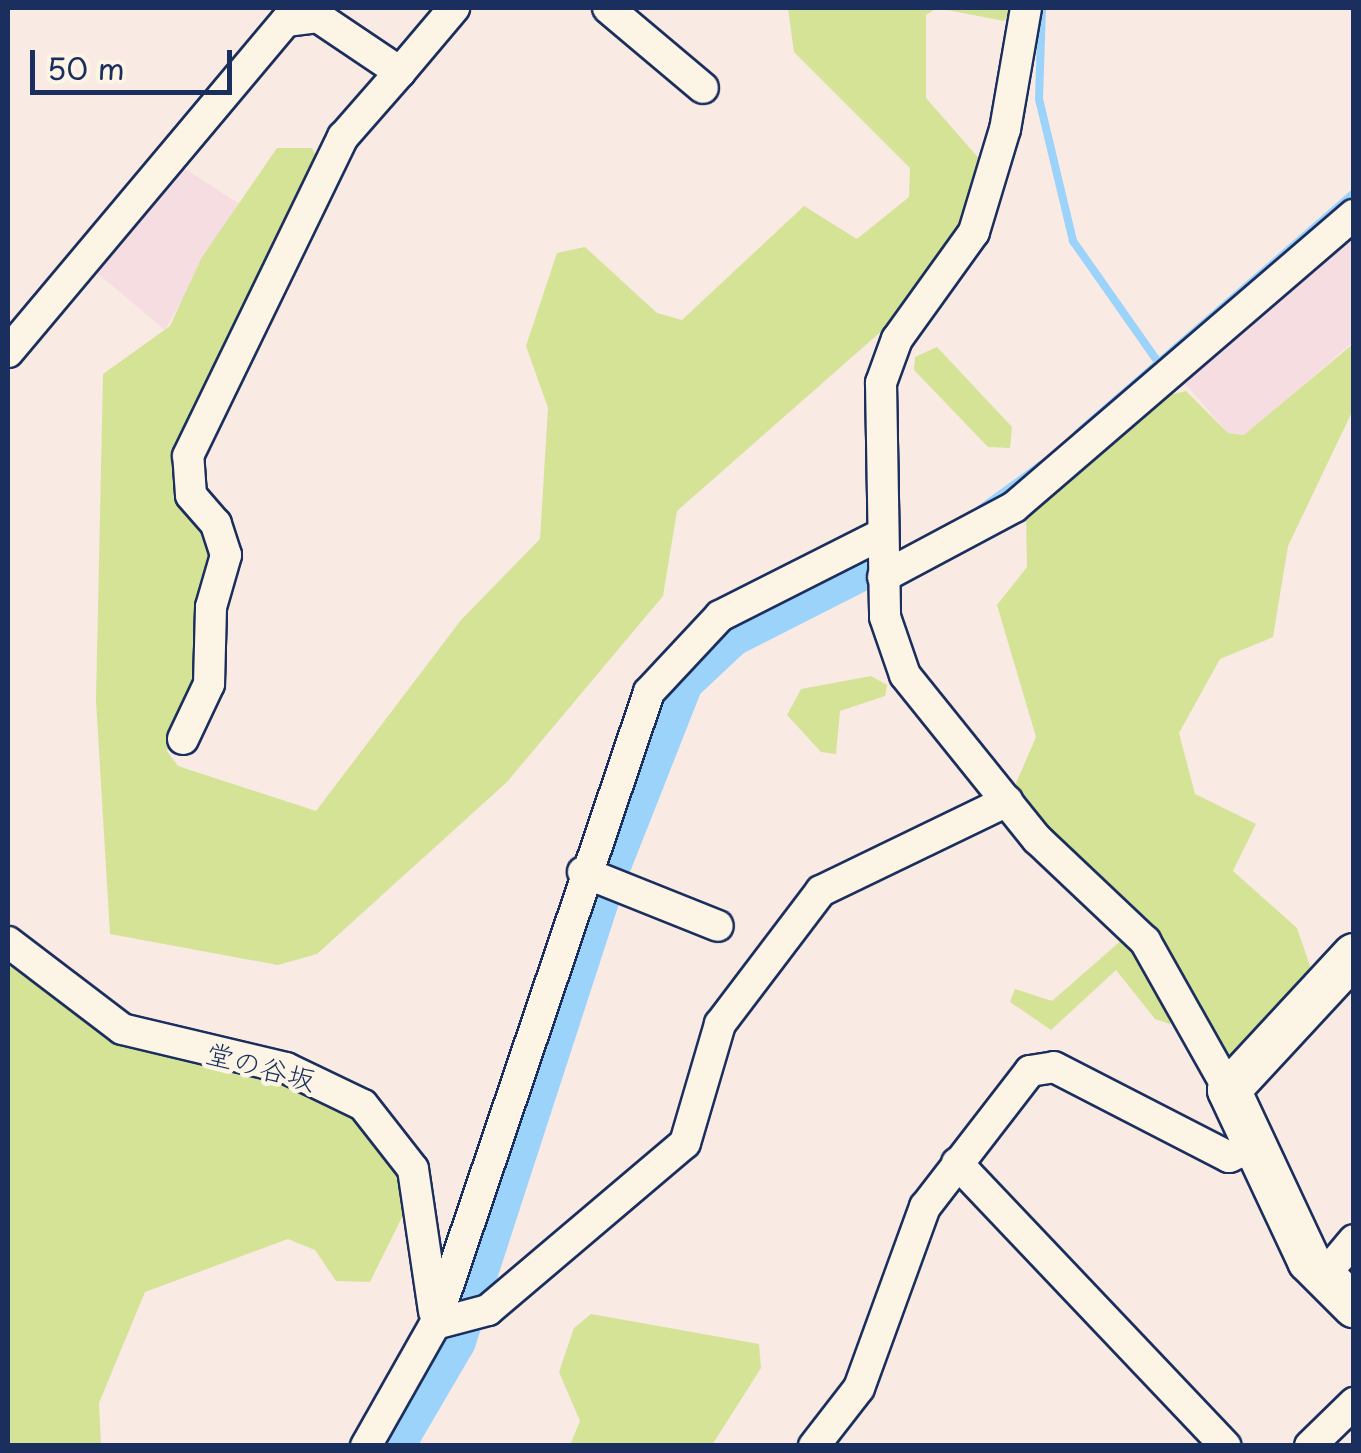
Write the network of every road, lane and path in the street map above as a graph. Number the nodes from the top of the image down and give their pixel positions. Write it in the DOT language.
graph roads {
  1 [pos="454,8"];
  2 [pos="608,8"];
  3 [pos="1026,8"];
  4 [pos="400,72"];
  5 [pos="703,88"];
  6 [pos="1354,214"];
  7 [pos="13,334"];
  8 [pos="882,534"];
  9 [pos="883,577"];
  10 [pos="183,739"];
  11 [pos="1007,801"];
  12 [pos="583,872"];
  13 [pos="718,926"];
  14 [pos="8,942"];
  15 [pos="1354,955"];
  16 [pos="1229,1090"];
  17 [pos="1254,1146"];
  18 [pos="957,1163"];
  19 [pos="1354,1240"];
  20 [pos="1323,1277"];
  21 [pos="1354,1306"];
  22 [pos="450,1321"];
  23 [pos="1354,1403"];
  24 [pos="366,1446"];
  25 [pos="814,1446"];
  26 [pos="1226,1446"];
  27 [pos="1310,1446"];
  1 -- 4 [label="street"];
  2 -- 5 [label="street"];
  3 -- 8 [label="street"];
  4 -- 7 [label="street"];
  4 -- 10 [label="street"];
  6 -- 9 [label="street"];
  8 -- 9 [label="street"];
  8 -- 12 [label="street"];
  9 -- 11 [label="street"];
  11 -- 16 [label="street"];
  11 -- 22 [label="street"];
  12 -- 13 [label="street"];
  12 -- 22 [label="street"];
  14 -- 22 [label="street, 堂の谷坂"];
  15 -- 16 [label="street"];
  16 -- 17 [label="street"];
  17 -- 18 [label="street"];
  17 -- 20 [label="street"];
  18 -- 25 [label="street"];
  18 -- 26 [label="street"];
  19 -- 20 [label="street"];
  20 -- 21 [label="street"];
  22 -- 24 [label="street"];
  23 -- 27 [label="street"];
}
